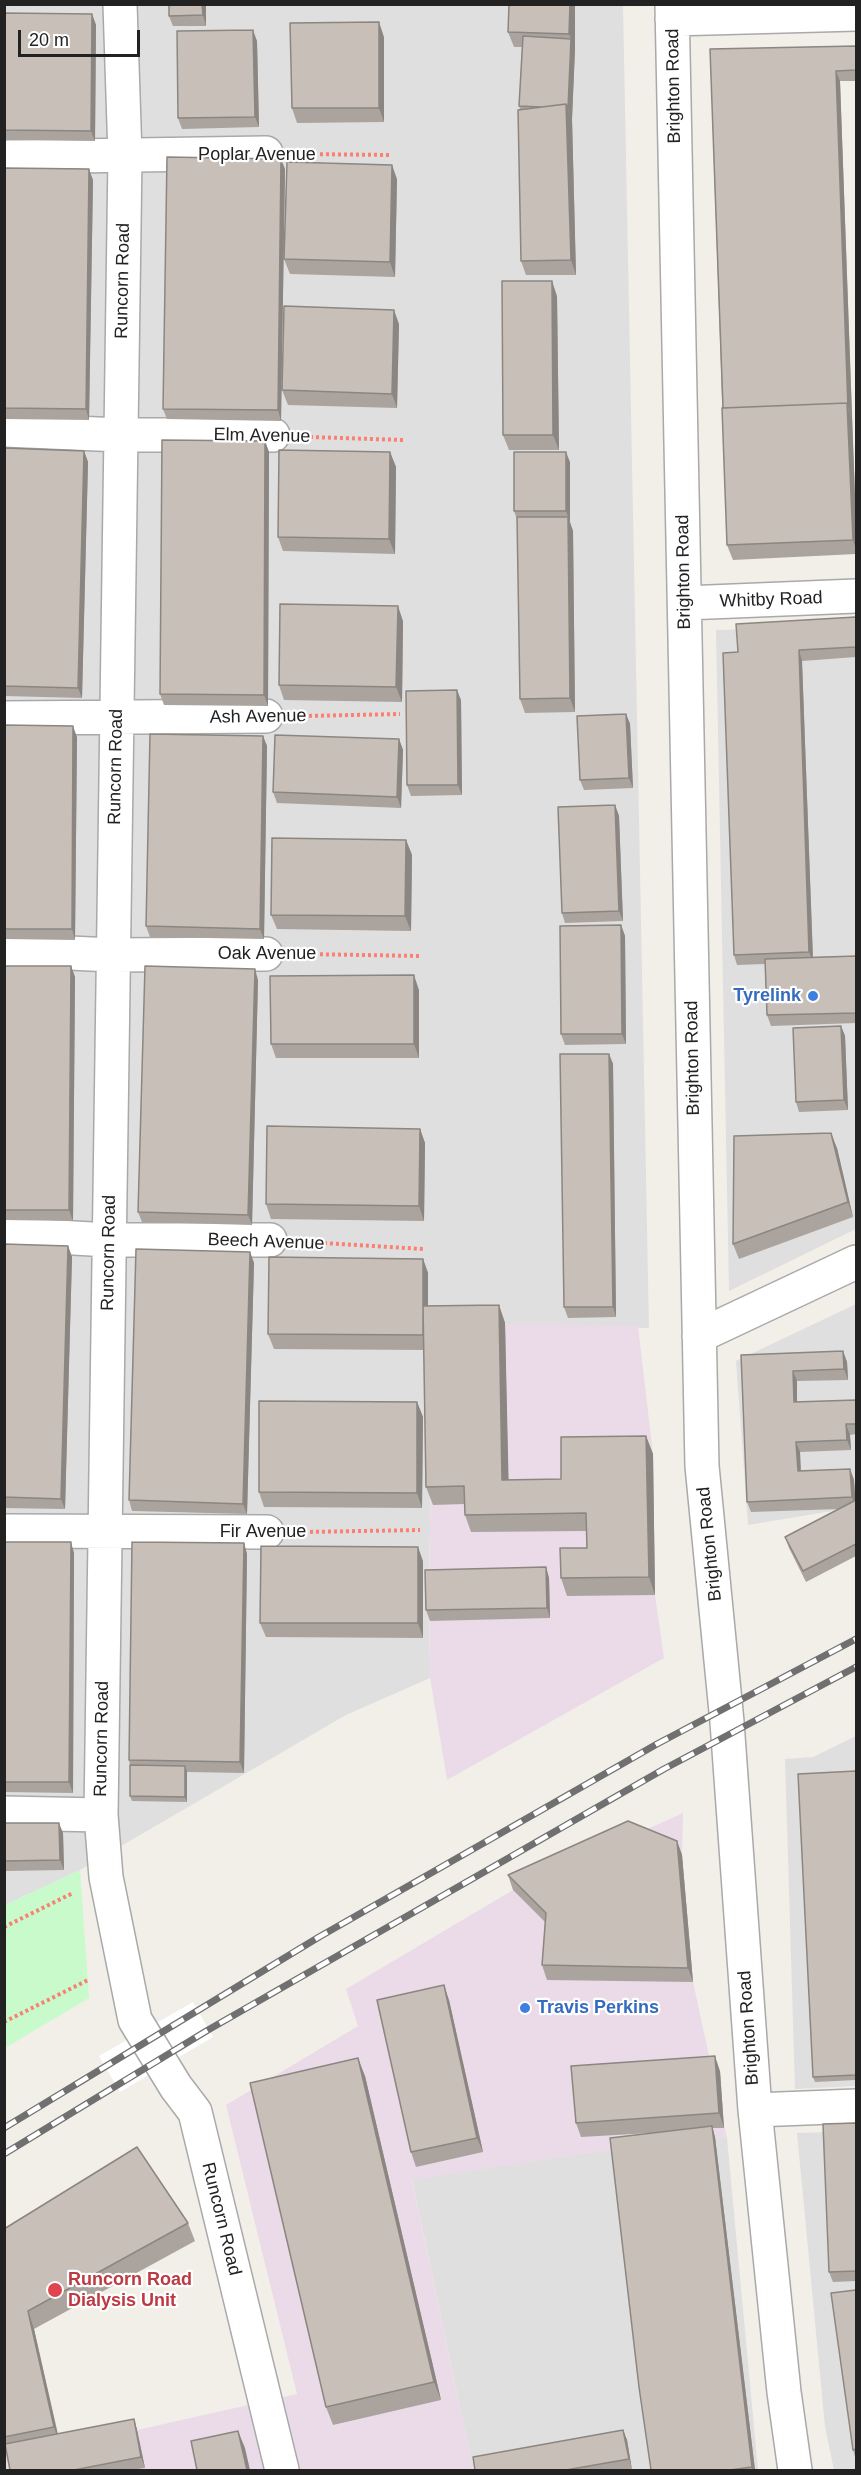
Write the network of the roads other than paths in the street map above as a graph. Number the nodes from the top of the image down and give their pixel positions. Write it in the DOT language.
graph roads {
  1 [pos="120,4"];
  2 [pos="672,12"];
  3 [pos="856,14"];
  4 [pos="266,153"];
  5 [pos="125,156"];
  6 [pos="8,157"];
  7 [pos="5,430"];
  8 [pos="121,435"];
  9 [pos="273,435"];
  10 [pos="856,596"];
  11 [pos="685,603"];
  12 [pos="266,716"];
  13 [pos="4,718"];
  14 [pos="117,719"];
  15 [pos="4,950"];
  16 [pos="266,954"];
  17 [pos="113,955"];
  18 [pos="4,1234"];
  19 [pos="109,1240"];
  20 [pos="270,1240"];
  21 [pos="856,1262"];
  22 [pos="699,1336"];
  23 [pos="4,1530"];
  24 [pos="105,1532"];
  25 [pos="267,1532"];
  26 [pos="4,1813"];
  27 [pos="101,1815"];
  28 [pos="856,2106"];
  29 [pos="754,2110"];
  30 [pos="282,2470"];
  31 [pos="795,2470"];
  1 -- 5 [label="street, Runcorn Road"];
  2 -- 3 [label="street"];
  2 -- 11 [label="street, Brighton Road"];
  4 -- 5 [label="street, Poplar Avenue"];
  5 -- 6 [label="street, Poplar Avenue"];
  5 -- 8 [label="street, Runcorn Road"];
  7 -- 8 [label="street, Elm Avenue"];
  8 -- 9 [label="street, Elm Avenue"];
  8 -- 14 [label="street, Runcorn Road"];
  10 -- 11 [label="street, Whitby Road"];
  11 -- 22 [label="street, Brighton Road"];
  12 -- 14 [label="street, Ash Avenue"];
  13 -- 14 [label="street, Ash Avenue"];
  14 -- 17 [label="street, Runcorn Road"];
  15 -- 17 [label="street, Oak Avenue"];
  16 -- 17 [label="street, Oak Avenue"];
  17 -- 19 [label="street, Runcorn Road"];
  18 -- 19 [label="street, Beech Avenue"];
  19 -- 20 [label="street, Beech Avenue"];
  19 -- 24 [label="street, Runcorn Road"];
  21 -- 22 [label="street"];
  22 -- 29 [label="street, Brighton Road"];
  23 -- 24 [label="street, Fir Avenue"];
  24 -- 25 [label="street, Fir Avenue"];
  24 -- 27 [label="street, Runcorn Road"];
  26 -- 27 [label="street"];
  27 -- 30 [label="street, Runcorn Road"];
  28 -- 29 [label="street, Brighton Road"];
  29 -- 31 [label="street, Brighton Road"];
}
